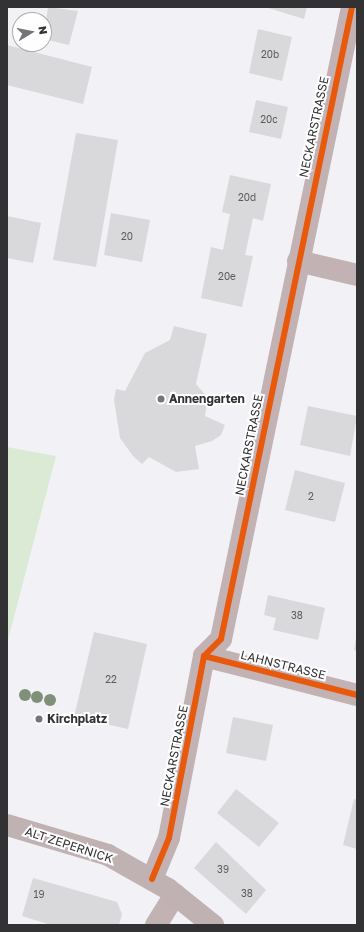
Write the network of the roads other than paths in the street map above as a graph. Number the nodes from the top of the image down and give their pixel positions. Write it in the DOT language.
graph roads {
  1 [pos="352,7"];
  2 [pos="298,261"];
  3 [pos="357,275"];
  4 [pos="204,656"];
  5 [pos="357,695"];
  6 [pos="7,825"];
  7 [pos="152,879"];
  8 [pos="175,895"];
  9 [pos="156,925"];
  10 [pos="213,925"];
  1 -- 2 [label="street, NECKARSTRASSE"];
  2 -- 3 [label="street"];
  2 -- 4 [label="street, NECKARSTRASSE"];
  4 -- 5 [label="street, LAHNSTRASSE"];
  4 -- 7 [label="street, NECKARSTRASSE"];
  6 -- 7 [label="main road, ALT ZEPERNICK"];
  7 -- 8 [label="main road, ALT ZEPERNICK"];
  8 -- 9 [label="street"];
  8 -- 10 [label="main road, ALT ZEPERNICK"];
}
